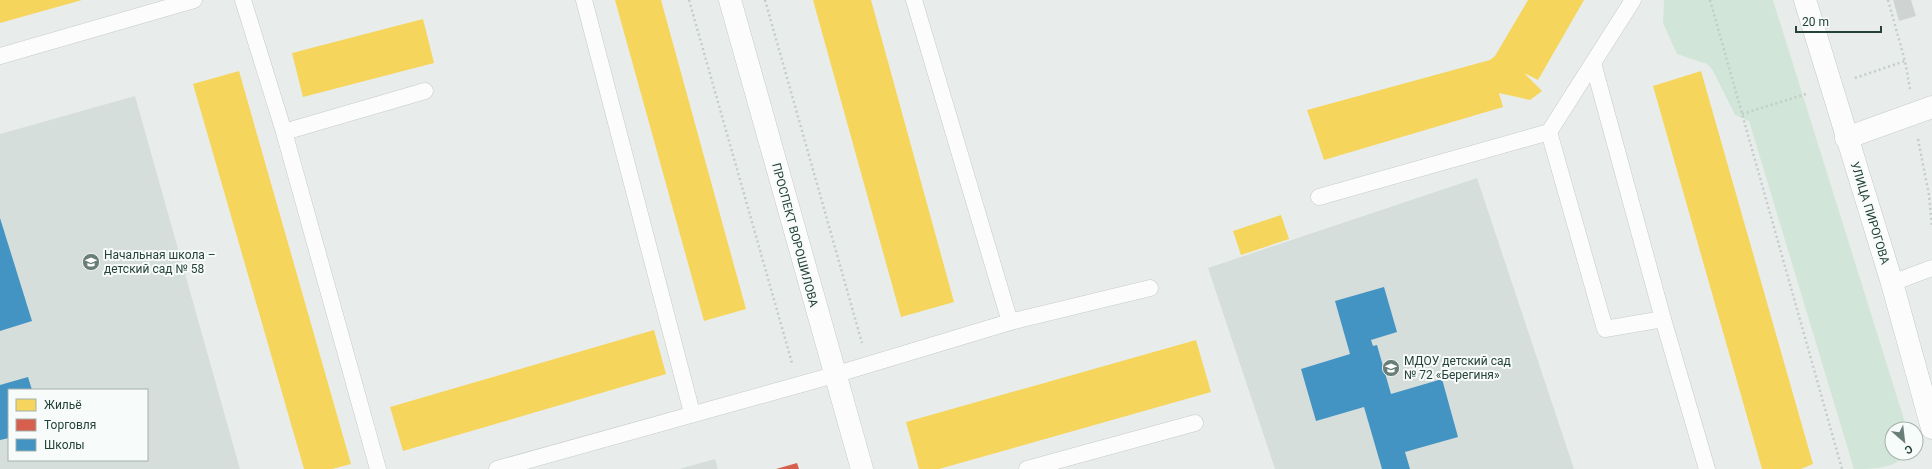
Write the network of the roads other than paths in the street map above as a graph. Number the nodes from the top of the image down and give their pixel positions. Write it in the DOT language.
graph roads {
  1 [pos="194,0"];
  2 [pos="243,0"];
  3 [pos="584,0"];
  4 [pos="730,0"];
  5 [pos="914,0"];
  6 [pos="1633,0"];
  7 [pos="1805,0"];
  8 [pos="0,56"];
  9 [pos="1593,63"];
  10 [pos="425,91"];
  11 [pos="1923,110"];
  12 [pos="284,132"];
  13 [pos="1549,132"];
  14 [pos="1846,138"];
  15 [pos="1319,197"];
  16 [pos="1932,268"];
  17 [pos="1892,283"];
  18 [pos="1150,288"];
  19 [pos="1663,319"];
  20 [pos="1010,322"];
  21 [pos="834,375"];
  22 [pos="692,414"];
  23 [pos="1196,423"];
  24 [pos="1932,428"];
  25 [pos="378,469"];
  26 [pos="497,469"];
  27 [pos="862,469"];
  28 [pos="1026,469"];
  29 [pos="1707,469"];
  1 -- 8 [label="lane"];
  2 -- 12 [label="lane"];
  3 -- 22 [label="lane"];
  4 -- 21 [label="street, ПРОСПЕКТ ВОРОШИЛОВА"];
  5 -- 20 [label="lane"];
  6 -- 9 [label="lane"];
  7 -- 14 [label="street, УЛИЦА ПИРОГОВА"];
  9 -- 13 [label="lane"];
  9 -- 19 [label="lane"];
  10 -- 12 [label="lane"];
  11 -- 14 [label="street"];
  12 -- 25 [label="lane"];
  13 -- 15 [label="lane"];
  13 -- 19 [label="lane"];
  14 -- 17 [label="street, УЛИЦА ПИРОГОВА"];
  16 -- 17 [label="lane"];
  17 -- 24 [label="street, УЛИЦА ПИРОГОВА"];
  18 -- 20 [label="lane"];
  19 -- 29 [label="lane"];
  20 -- 21 [label="lane"];
  21 -- 22 [label="lane"];
  21 -- 27 [label="street, ПРОСПЕКТ ВОРОШИЛОВА"];
  22 -- 26 [label="lane"];
  23 -- 28 [label="lane"];
}
